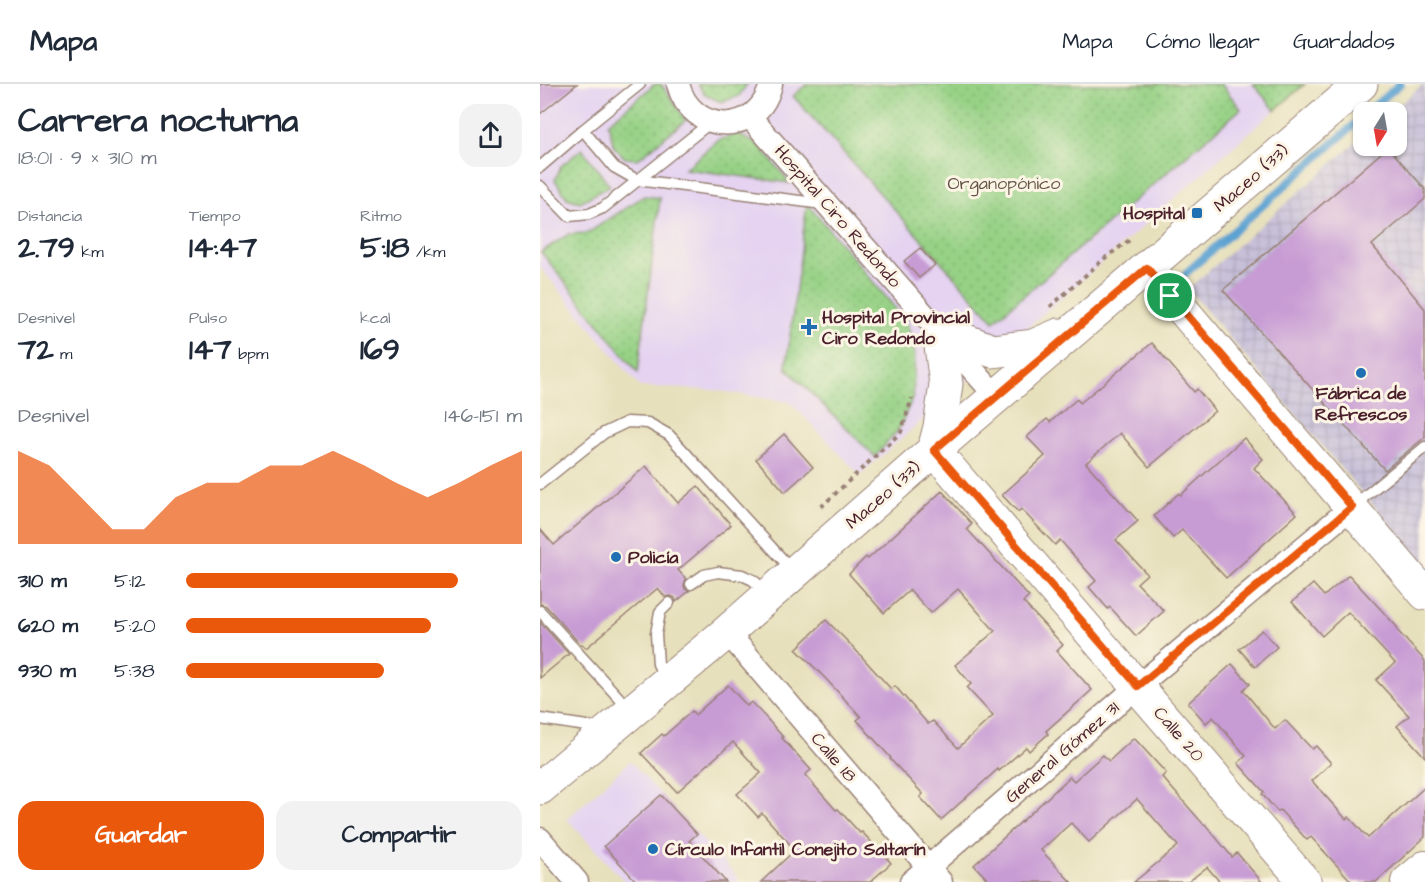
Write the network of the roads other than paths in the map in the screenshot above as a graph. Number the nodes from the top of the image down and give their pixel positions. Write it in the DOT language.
graph roads {
  1 [pos="640,84"];
  2 [pos="678,84"];
  3 [pos="771,84"];
  4 [pos="1361,84"];
  5 [pos="750,117"];
  6 [pos="711,122"];
  7 [pos="583,130"];
  8 [pos="540,167"];
  9 [pos="637,180"];
  10 [pos="540,186"];
  11 [pos="829,205"];
  12 [pos="1147,268"];
  13 [pos="1080,326"];
  14 [pos="939,331"];
  15 [pos="996,396"];
  16 [pos="1425,447"];
  17 [pos="934,450"];
  18 [pos="540,483"];
  19 [pos="1352,507"];
  20 [pos="794,573"];
  21 [pos="691,584"];
  22 [pos="1425,594"];
  23 [pos="769,595"];
  24 [pos="669,603"];
  25 [pos="540,610"];
  26 [pos="727,632"];
  27 [pos="667,683"];
  28 [pos="1138,686"];
  29 [pos="540,719"];
  30 [pos="620,720"];
  31 [pos="540,788"];
  32 [pos="540,839"];
  33 [pos="1425,867"];
  34 [pos="934,875"];
  35 [pos="577,882"];
  36 [pos="911,882"];
  37 [pos="1305,882"];
  38 [pos="1407,882"];
  1 -- 7 [label="lane"];
  2 -- 6 [label="street"];
  3 -- 5 [label="street"];
  4 -- 12 [label="main road, Maceo (33)"];
  5 -- 6 [label="street"];
  5 -- 11 [label="street, Hospital Ciro Redondo"];
  6 -- 9 [label="lane"];
  7 -- 8 [label="lane"];
  7 -- 9 [label="lane"];
  9 -- 10 [label="lane"];
  9 -- 11 [label="lane"];
  11 -- 14 [label="street, Hospital Ciro Redondo"];
  12 -- 13 [label="main road, Maceo (33)"];
  12 -- 19 [label="street"];
  13 -- 14 [label="main road"];
  13 -- 15 [label="main road, Maceo (33)"];
  14 -- 15 [label="street, Hospital Ciro Redondo"];
  14 -- 17 [label="main road"];
  15 -- 17 [label="main road, Maceo (33)"];
  16 -- 19 [label="lane"];
  17 -- 20 [label="main road, Maceo (33)"];
  17 -- 28 [label="street, Calle 20"];
  18 -- 20 [label="lane"];
  19 -- 22 [label="street"];
  19 -- 28 [label="street, General Gómez 31"];
  20 -- 23 [label="main road, Maceo (33)"];
  21 -- 23 [label="lane"];
  23 -- 26 [label="main road, Maceo (33)"];
  24 -- 27 [label="lane"];
  25 -- 30 [label="lane"];
  26 -- 27 [label="main road, Maceo (33)"];
  26 -- 34 [label="street, Calle 18"];
  27 -- 30 [label="main road, Maceo (33)"];
  28 -- 34 [label="street, General Gómez 31"];
  28 -- 37 [label="street, Calle 20"];
  29 -- 30 [label="lane"];
  30 -- 31 [label="main road, Maceo (33)"];
  32 -- 35 [label="street"];
  33 -- 38 [label="street"];
  34 -- 36 [label="street, General Gómez 31"];
}
